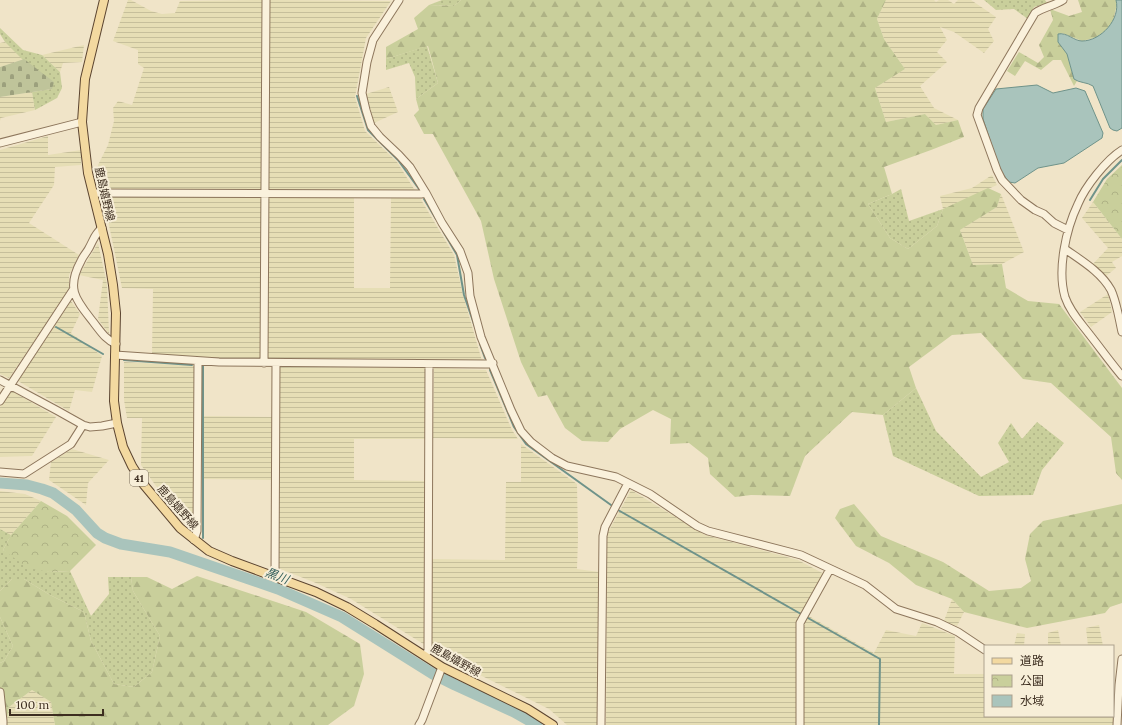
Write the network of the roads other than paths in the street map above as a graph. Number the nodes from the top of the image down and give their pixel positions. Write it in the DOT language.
graph roads {
  1 [pos="104,0"];
  2 [pos="266,0"];
  3 [pos="399,0"];
  4 [pos="1063,0"];
  5 [pos="82,122"];
  6 [pos="0,143"];
  7 [pos="1121,153"];
  8 [pos="94,193"];
  9 [pos="426,193"];
  10 [pos="264,194"];
  11 [pos="102,228"];
  12 [pos="1068,230"];
  13 [pos="1065,249"];
  14 [pos="73,290"];
  15 [pos="1122,332"];
  16 [pos="116,344"];
  17 [pos="115,355"];
  18 [pos="198,361"];
  19 [pos="264,363"];
  20 [pos="276,363"];
  21 [pos="493,363"];
  22 [pos="429,364"];
  23 [pos="1122,376"];
  24 [pos="0,380"];
  25 [pos="11,385"];
  26 [pos="0,400"];
  27 [pos="117,423"];
  28 [pos="83,426"];
  29 [pos="0,472"];
  30 [pos="628,483"];
  31 [pos="194,540"];
  32 [pos="830,569"];
  33 [pos="276,576"];
  34 [pos="984,649"];
  35 [pos="425,655"];
  36 [pos="1122,660"];
  37 [pos="442,667"];
  38 [pos="0,692"];
  39 [pos="3,725"];
  40 [pos="419,725"];
  41 [pos="553,725"];
  42 [pos="601,725"];
  43 [pos="800,725"];
  44 [pos="1117,725"];
  1 -- 5 [label="main road, 鹿島嬉野線 / 41"];
  2 -- 10 [label="street"];
  3 -- 9 [label="street"];
  4 -- 12 [label="street"];
  5 -- 6 [label="street"];
  5 -- 8 [label="main road, 鹿島嬉野線 / 41"];
  7 -- 12 [label="street"];
  8 -- 10 [label="street"];
  8 -- 11 [label="main road, 鹿島嬉野線 / 41"];
  9 -- 10 [label="street"];
  9 -- 21 [label="street"];
  10 -- 19 [label="street"];
  11 -- 14 [label="street"];
  11 -- 16 [label="main road, 鹿島嬉野線 / 41"];
  12 -- 13 [label="street"];
  13 -- 15 [label="street"];
  13 -- 23 [label="street"];
  14 -- 16 [label="street"];
  14 -- 25 [label="street"];
  16 -- 17 [label="main road, 鹿島嬉野線 / 41"];
  17 -- 18 [label="street"];
  17 -- 27 [label="main road, 鹿島嬉野線 / 41"];
  18 -- 19 [label="street"];
  18 -- 31 [label="street"];
  19 -- 20 [label="street"];
  20 -- 22 [label="street"];
  20 -- 33 [label="street"];
  21 -- 22 [label="street"];
  21 -- 30 [label="street"];
  22 -- 35 [label="street"];
  24 -- 25 [label="street"];
  25 -- 26 [label="street"];
  25 -- 28 [label="street"];
  27 -- 28 [label="street"];
  27 -- 31 [label="main road, 鹿島嬉野線 / 41"];
  28 -- 29 [label="street"];
  30 -- 32 [label="street"];
  30 -- 42 [label="street"];
  31 -- 33 [label="main road, 鹿島嬉野線 / 41"];
  32 -- 34 [label="street"];
  32 -- 43 [label="street"];
  33 -- 35 [label="main road, 鹿島嬉野線 / 41"];
  35 -- 37 [label="main road, 鹿島嬉野線 / 41"];
  36 -- 44 [label="street"];
  37 -- 40 [label="street"];
  37 -- 41 [label="main road, 鹿島嬉野線 / 41"];
  38 -- 39 [label="street"];
}
